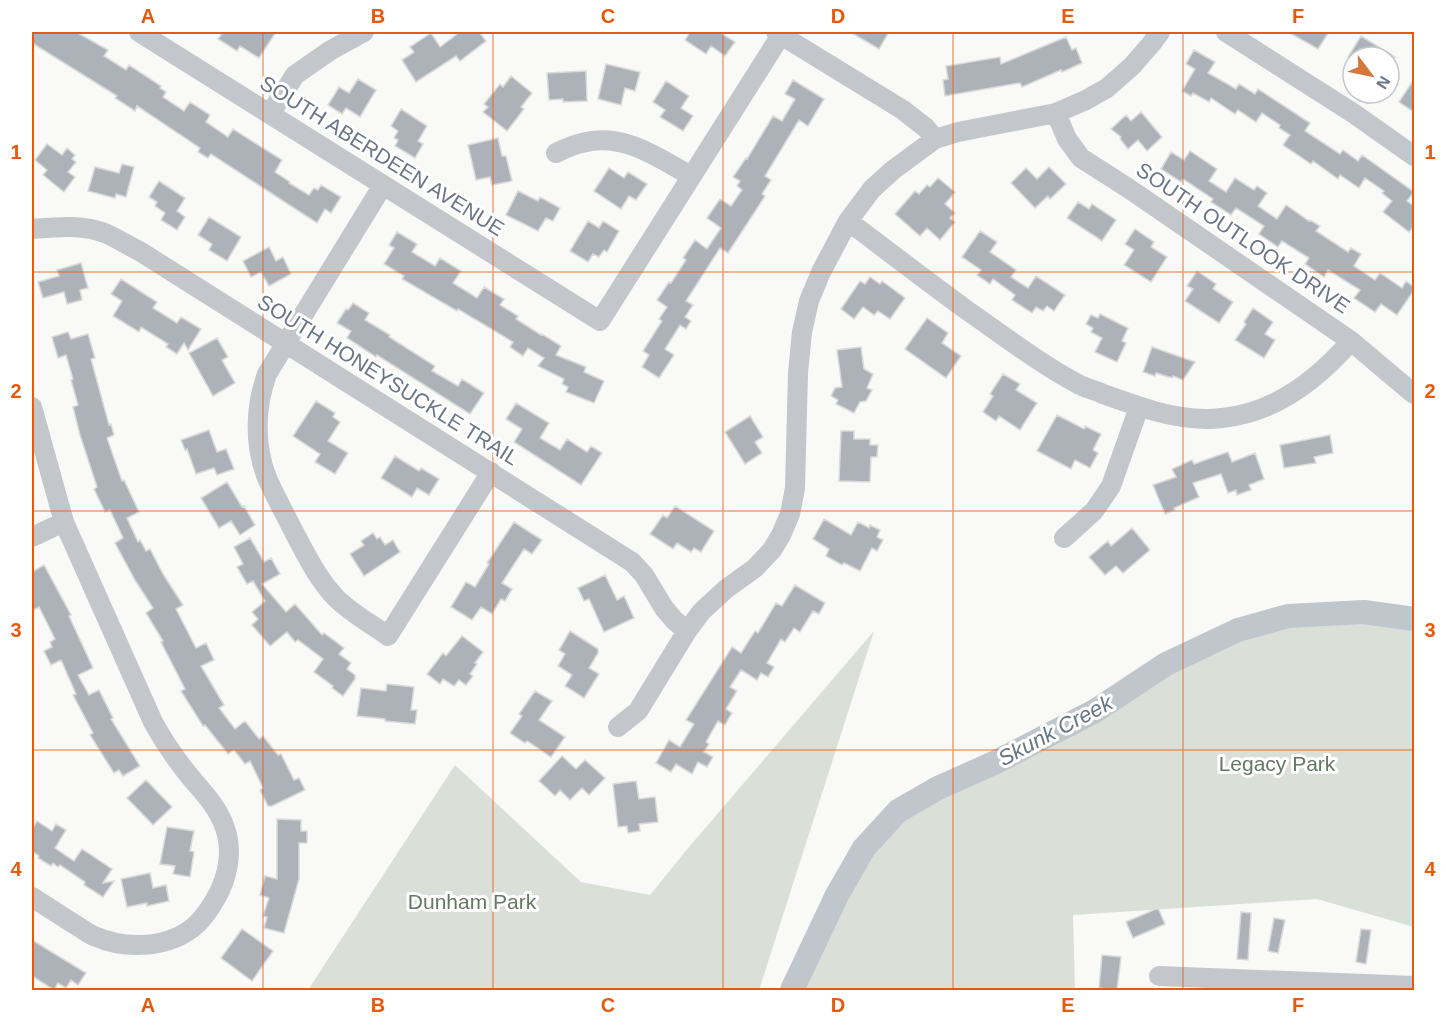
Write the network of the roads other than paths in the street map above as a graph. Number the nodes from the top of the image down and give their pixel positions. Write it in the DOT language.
graph roads {
  1 [pos="139,32"];
  2 [pos="364,32"];
  3 [pos="1160,32"];
  4 [pos="1226,32"];
  5 [pos="778,33"];
  6 [pos="1056,113"];
  7 [pos="270,114"];
  8 [pos="935,139"];
  9 [pos="556,153"];
  10 [pos="1414,156"];
  11 [pos="691,176"];
  12 [pos="383,185"];
  13 [pos="848,221"];
  14 [pos="32,229"];
  15 [pos="1351,341"];
  16 [pos="285,344"];
  17 [pos="1414,394"];
  18 [pos="32,407"];
  19 [pos="1139,407"];
  20 [pos="490,472"];
  21 [pos="64,522"];
  22 [pos="32,537"];
  23 [pos="1064,538"];
  24 [pos="687,631"];
  25 [pos="618,727"];
  26 [pos="32,897"];
  27 [pos="1159,976"];
  28 [pos="1414,986"];
  1 -- 7 [label="street, SOUTH ABERDEEN AVENUE"];
  2 -- 7 [label="street"];
  3 -- 6 [label="street"];
  4 -- 10 [label="street"];
  5 -- 8 [label="street"];
  5 -- 11 [label="street"];
  6 -- 8 [label="street"];
  6 -- 15 [label="street, SOUTH OUTLOOK DRIVE"];
  7 -- 12 [label="street, SOUTH ABERDEEN AVENUE"];
  8 -- 13 [label="street"];
  9 -- 11 [label="street"];
  11 -- 12 [label="street, SOUTH ABERDEEN AVENUE"];
  12 -- 16 [label="street"];
  13 -- 19 [label="street"];
  13 -- 24 [label="street"];
  14 -- 16 [label="street, SOUTH HONEYSUCKLE TRAIL"];
  15 -- 17 [label="street, SOUTH OUTLOOK DRIVE"];
  15 -- 19 [label="street"];
  16 -- 20 [label="street, SOUTH HONEYSUCKLE TRAIL"];
  16 -- 20 [label="street"];
  18 -- 21 [label="street"];
  19 -- 23 [label="street"];
  20 -- 24 [label="street, SOUTH HONEYSUCKLE TRAIL"];
  21 -- 22 [label="street"];
  21 -- 26 [label="street"];
  24 -- 25 [label="street"];
  27 -- 28 [label="street"];
}
